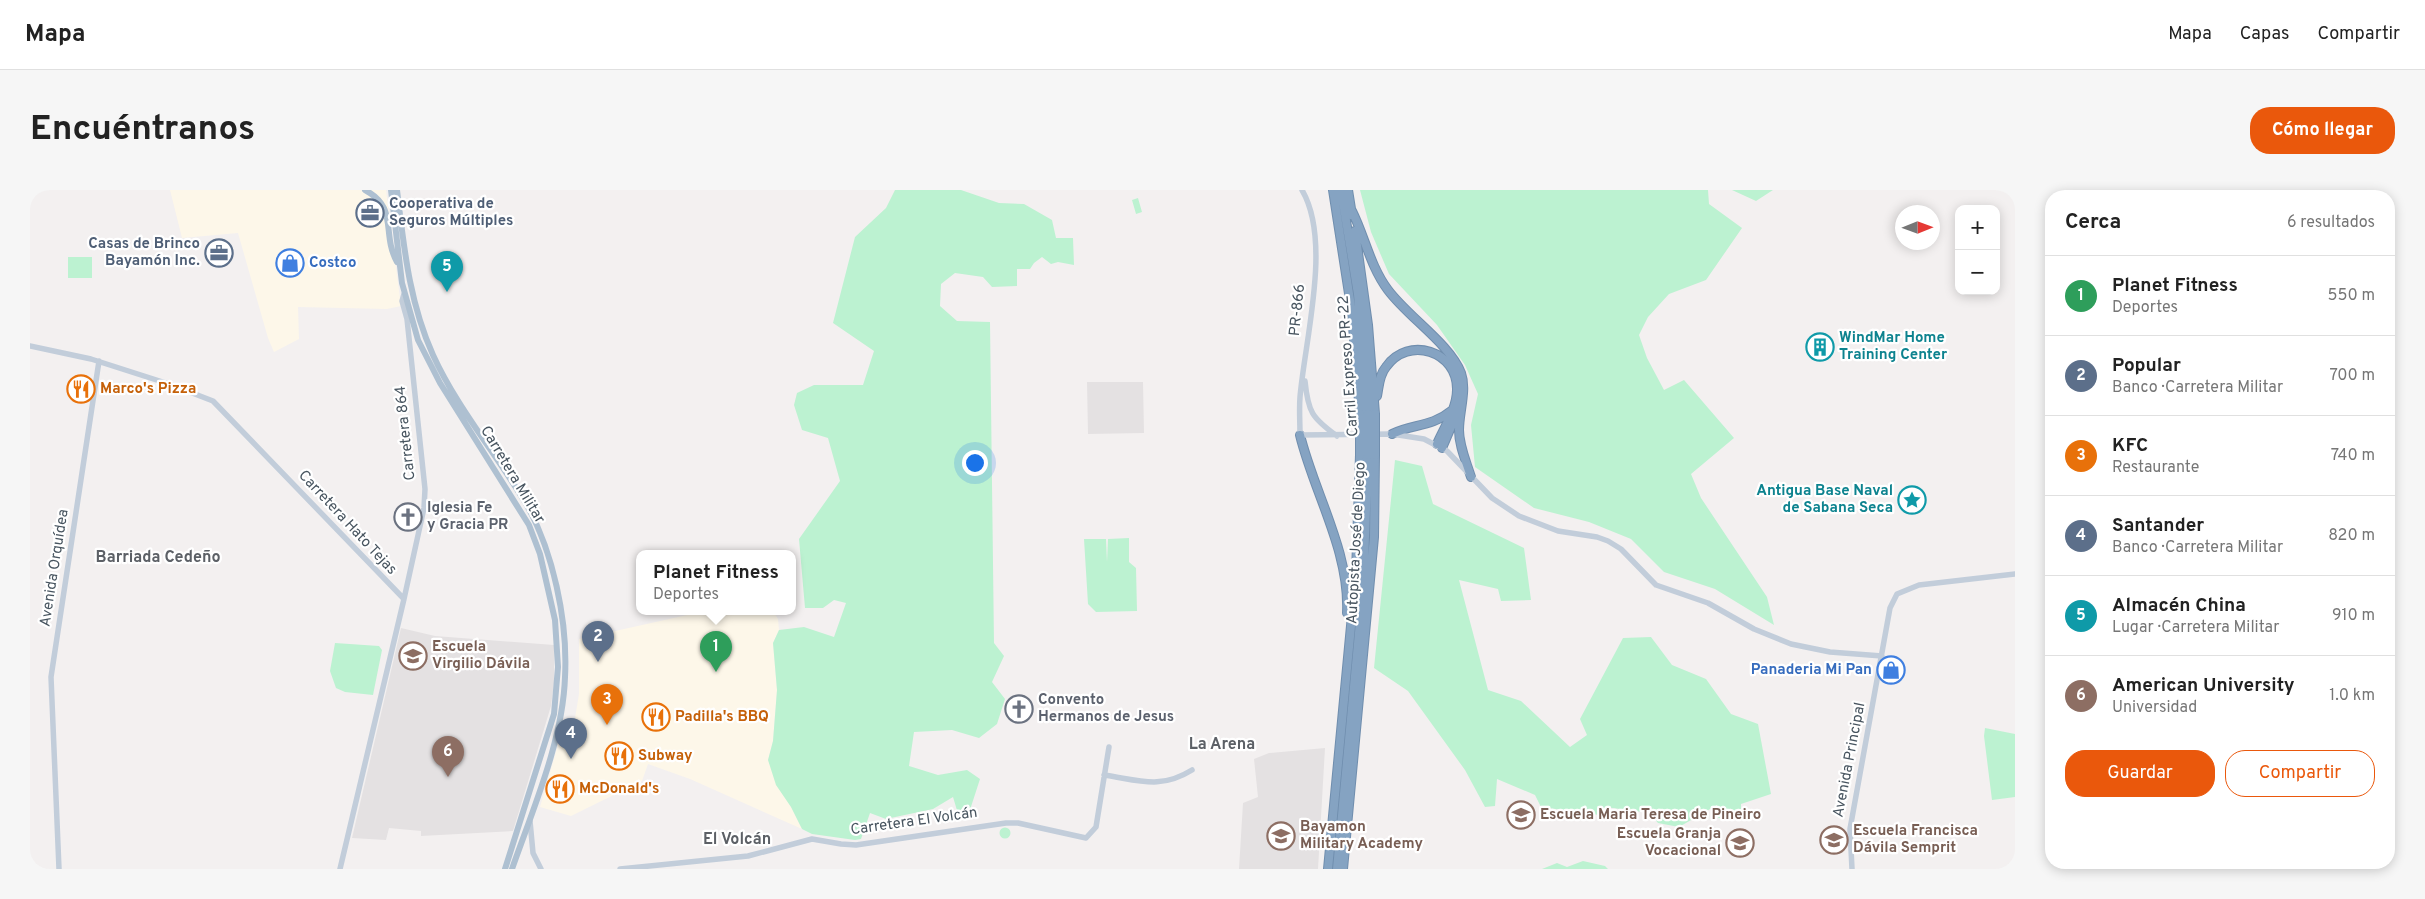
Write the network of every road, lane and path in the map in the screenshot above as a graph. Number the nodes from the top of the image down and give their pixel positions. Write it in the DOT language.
graph roads {
  1 [pos="365,190"];
  2 [pos="391,190"];
  3 [pos="397,190"];
  4 [pos="1302,190"];
  5 [pos="1333,190"];
  6 [pos="1341,190"];
  7 [pos="1348,190"];
  8 [pos="1352,211"];
  9 [pos="400,266"];
  10 [pos="404,294"];
  11 [pos="425,337"];
  12 [pos="418,340"];
  13 [pos="409,344"];
  14 [pos="30,346"];
  15 [pos="99,361"];
  16 [pos="1304,370"];
  17 [pos="1456,409"];
  18 [pos="1369,412"];
  19 [pos="1392,434"];
  20 [pos="1300,435"];
  21 [pos="1337,436"];
  22 [pos="1439,446"];
  23 [pos="1368,455"];
  24 [pos="1471,477"];
  25 [pos="2015,574"];
  26 [pos="404,598"];
  27 [pos="1882,656"];
  28 [pos="1346,681"];
  29 [pos="1109,747"];
  30 [pos="1192,770"];
  31 [pos="1104,775"];
  32 [pos="530,817"];
  33 [pos="59,869"];
  34 [pos="340,869"];
  35 [pos="505,869"];
  36 [pos="512,869"];
  37 [pos="541,869"];
  38 [pos="620,869"];
  39 [pos="1328,869"];
  40 [pos="1336,869"];
  41 [pos="1344,869"];
  42 [pos="1852,869"];
  1 -- 9 [label="main road"];
  2 -- 9 [label="main road, Carretera Militar"];
  3 -- 11 [label="main road, Carretera Militar"];
  4 -- 16 [label="street, PR-866 / PR-866"];
  5 -- 18 [label="highway, Autopista José de Diego"];
  6 -- 18 [label="highway, Carril Expreso PR-22"];
  7 -- 8 [label="highway, Autopista José de Diego"];
  8 -- 17 [label="highway"];
  8 -- 18 [label="highway, Autopista José de Diego"];
  9 -- 10 [label="main road, Carretera Militar"];
  10 -- 12 [label="main road, Carretera Militar"];
  10 -- 13 [label="street, Carretera 864"];
  11 -- 12 [label="street"];
  11 -- 32 [label="main road, Carretera Militar"];
  12 -- 13 [label="street"];
  12 -- 35 [label="main road, Carretera Militar"];
  13 -- 26 [label="street, Carretera 864"];
  14 -- 15 [label="street, Carretera Hato Tejas"];
  15 -- 26 [label="street, Carretera Hato Tejas"];
  15 -- 33 [label="street, Avenida Orquídea"];
  16 -- 20 [label="street, PR-866 / PR-866"];
  16 -- 21 [label="street"];
  17 -- 18 [label="highway"];
  17 -- 19 [label="highway"];
  17 -- 22 [label="highway"];
  17 -- 24 [label="highway"];
  18 -- 23 [label="highway, Autopista José de Diego, bridge"];
  18 -- 23 [label="highway, Autopista José de Diego, bridge"];
  19 -- 21 [label="street"];
  19 -- 22 [label="street"];
  20 -- 21 [label="street"];
  20 -- 28 [label="highway"];
  22 -- 24 [label="street"];
  23 -- 28 [label="highway, Autopista José de Diego"];
  23 -- 40 [label="highway, Carril Expreso PR-22"];
  23 -- 41 [label="highway, Autopista José de Diego"];
  24 -- 27 [label="street"];
  25 -- 27 [label="street, Avenida Principal"];
  26 -- 34 [label="street"];
  27 -- 42 [label="street, Avenida Principal"];
  28 -- 39 [label="highway, Autopista José de Diego"];
  29 -- 31 [label="street, Carretera El Volcán"];
  30 -- 31 [label="street"];
  31 -- 38 [label="street, Carretera El Volcán"];
  32 -- 36 [label="main road, Carretera Militar"];
  32 -- 37 [label="street"];
}
